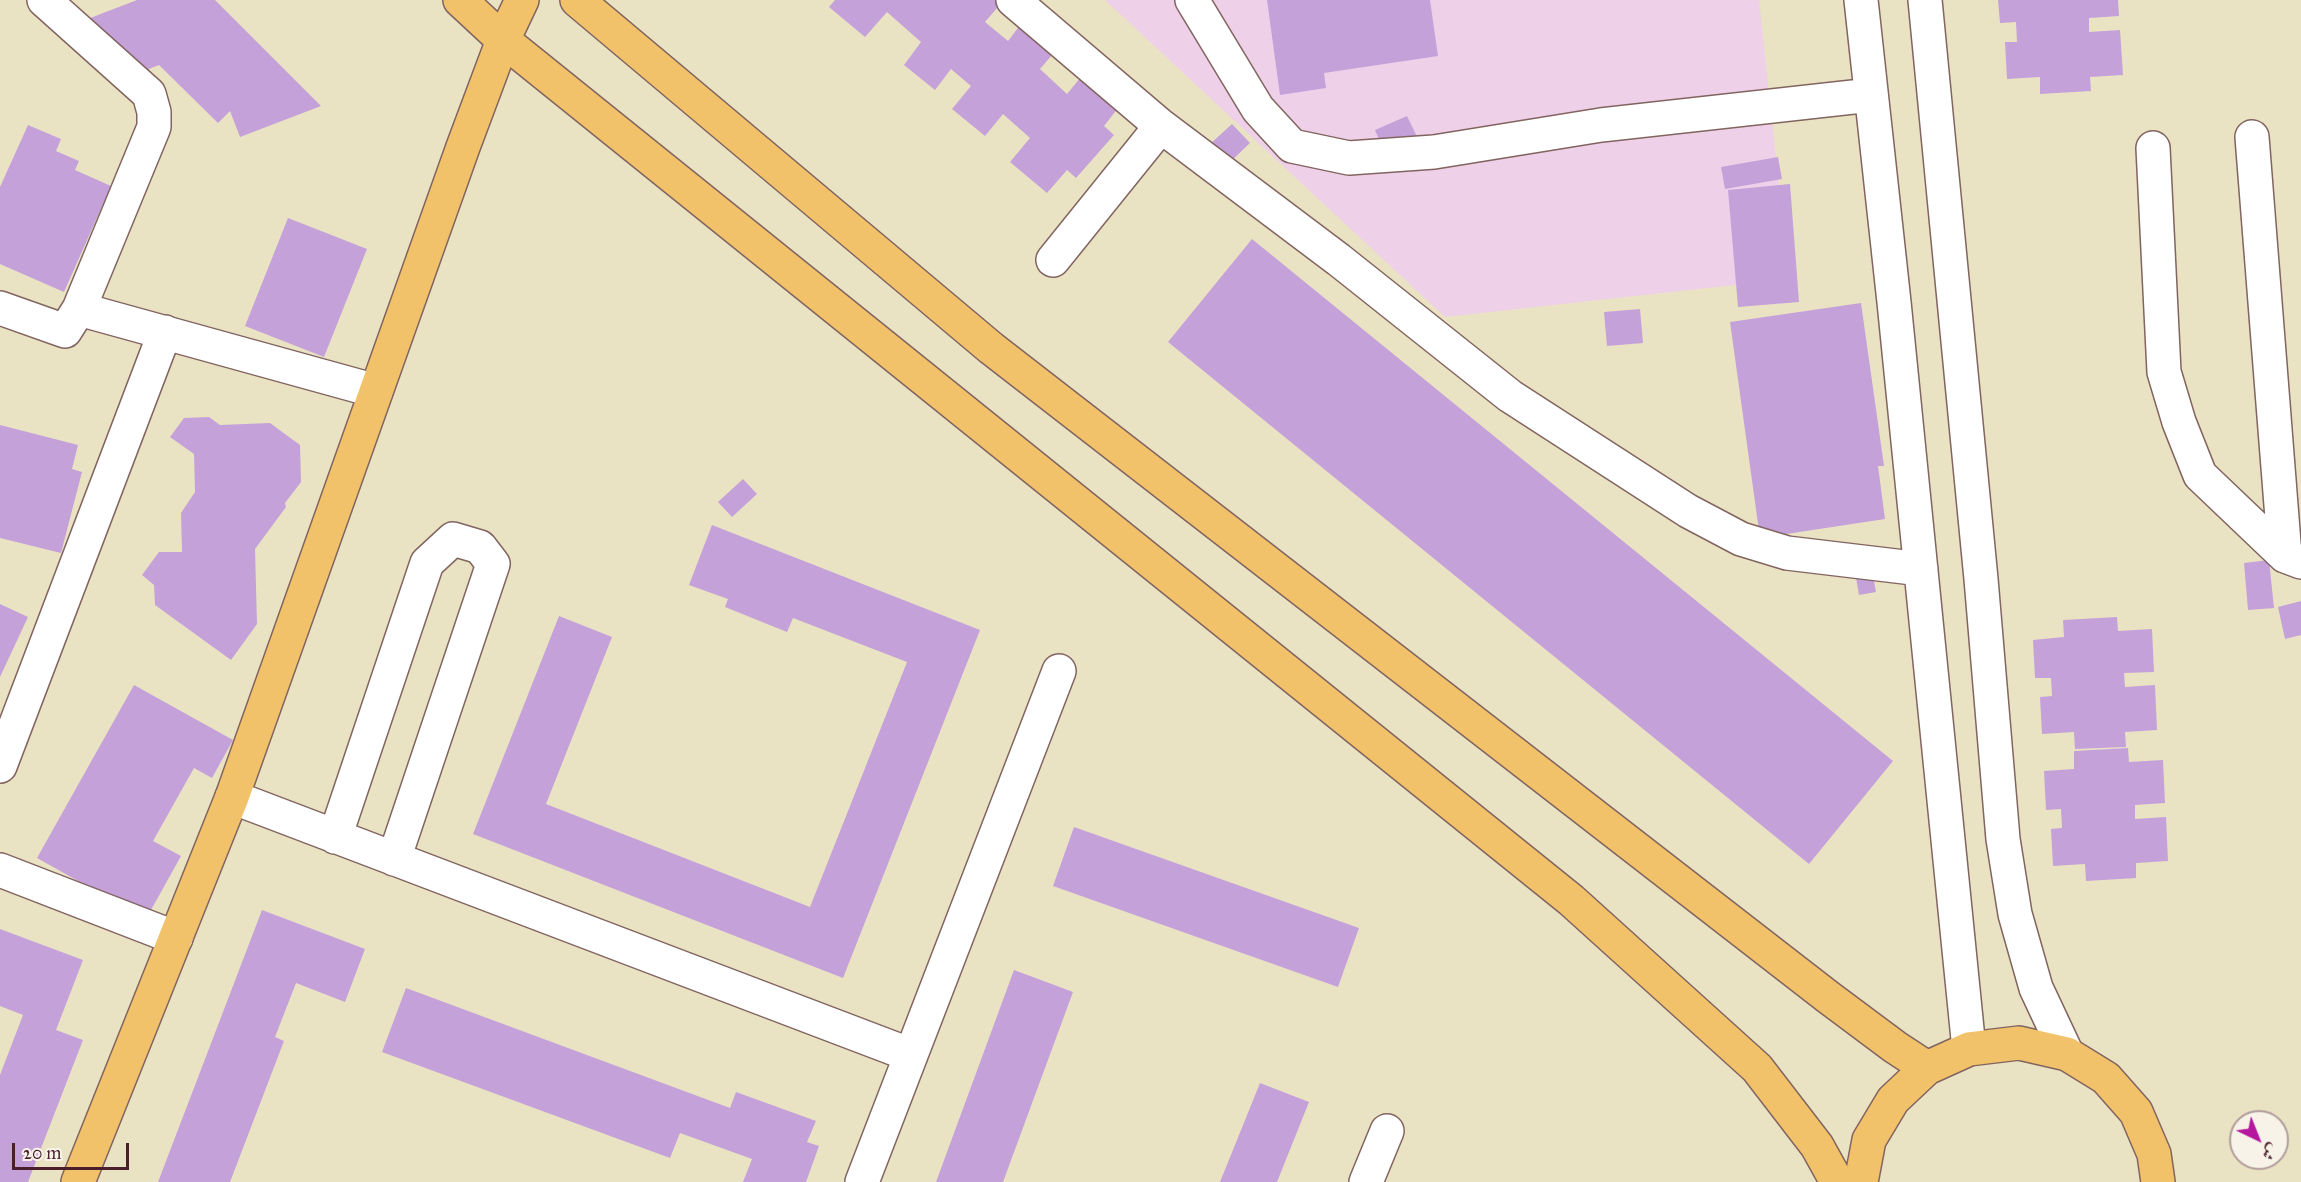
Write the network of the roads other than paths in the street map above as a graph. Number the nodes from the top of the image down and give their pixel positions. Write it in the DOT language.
graph roads {
  1 [pos="44,0"];
  2 [pos="460,0"];
  3 [pos="522,0"];
  4 [pos="577,0"];
  5 [pos="1013,0"];
  6 [pos="1192,0"];
  7 [pos="1861,0"];
  8 [pos="1924,0"];
  9 [pos="503,39"];
  10 [pos="1870,95"];
  11 [pos="1161,126"];
  12 [pos="2252,137"];
  13 [pos="2153,148"];
  14 [pos="1053,261"];
  15 [pos="0,308"];
  16 [pos="79,309"];
  17 [pos="165,332"];
  18 [pos="376,391"];
  19 [pos="2293,559"];
  20 [pos="1921,569"];
  21 [pos="1059,671"];
  22 [pos="0,766"];
  23 [pos="232,797"];
  24 [pos="335,837"];
  25 [pos="394,859"];
  26 [pos="0,870"];
  27 [pos="176,938"];
  28 [pos="1969,1048"];
  29 [pos="2067,1054"];
  30 [pos="911,1055"];
  31 [pos="1927,1068"];
  32 [pos="1387,1131"];
  33 [pos="78,1182"];
  34 [pos="862,1182"];
  35 [pos="1366,1182"];
  36 [pos="1837,1182"];
  37 [pos="1861,1182"];
  38 [pos="2158,1182"];
  1 -- 16 [label="street"];
  2 -- 9 [label="main road"];
  3 -- 9 [label="main road"];
  4 -- 31 [label="main road"];
  5 -- 11 [label="street"];
  6 -- 10 [label="street"];
  7 -- 10 [label="street"];
  8 -- 29 [label="street"];
  9 -- 18 [label="main road"];
  9 -- 36 [label="main road"];
  10 -- 20 [label="street"];
  11 -- 14 [label="street"];
  11 -- 20 [label="street"];
  12 -- 19 [label="street"];
  13 -- 19 [label="street"];
  15 -- 16 [label="street"];
  16 -- 17 [label="street"];
  17 -- 18 [label="street"];
  17 -- 22 [label="street"];
  18 -- 23 [label="main road"];
  20 -- 28 [label="street"];
  21 -- 30 [label="street"];
  23 -- 24 [label="street"];
  23 -- 27 [label="main road"];
  24 -- 25 [label="street"];
  24 -- 25 [label="street"];
  25 -- 30 [label="street"];
  26 -- 27 [label="street"];
  27 -- 33 [label="main road"];
  28 -- 29 [label="main road"];
  28 -- 31 [label="main road"];
  29 -- 38 [label="main road"];
  30 -- 34 [label="street"];
  31 -- 37 [label="main road"];
  32 -- 35 [label="street"];
}
